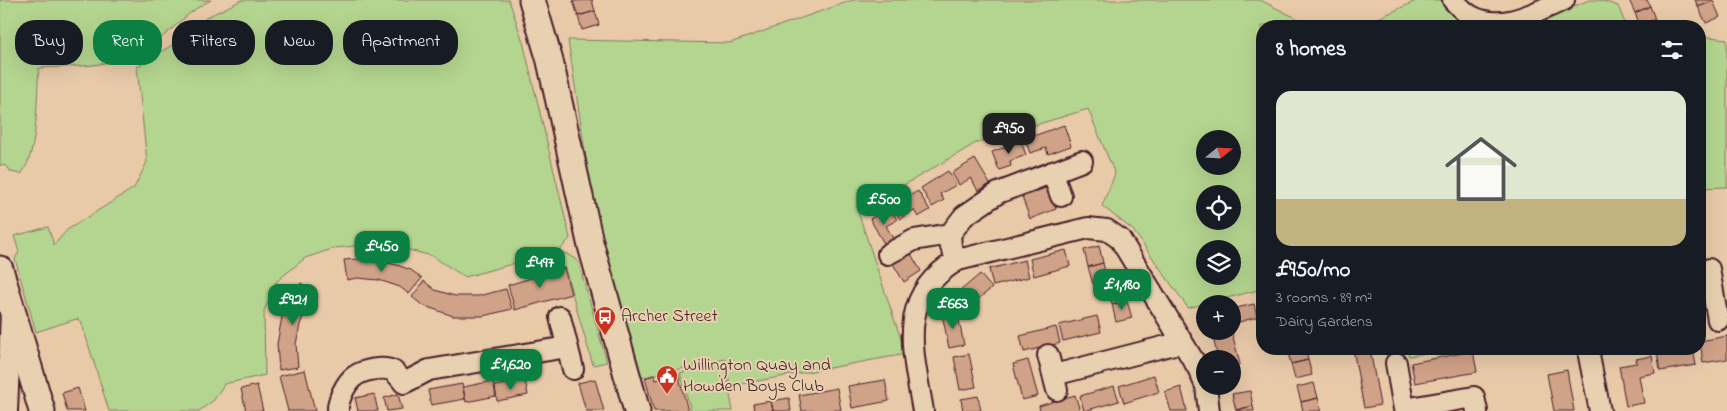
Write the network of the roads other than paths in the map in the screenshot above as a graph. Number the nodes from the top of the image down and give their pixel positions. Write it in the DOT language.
graph roads {
  1 [pos="532,0"];
  2 [pos="1453,0"];
  3 [pos="1564,0"];
  4 [pos="1485,20"];
  5 [pos="1518,20"];
  6 [pos="1082,161"];
  7 [pos="1052,172"];
  8 [pos="1061,196"];
  9 [pos="950,234"];
  10 [pos="888,254"];
  11 [pos="958,260"];
  12 [pos="0,269"];
  13 [pos="1709,269"];
  14 [pos="12,304"];
  15 [pos="560,317"];
  16 [pos="1715,320"];
  17 [pos="1182,342"];
  18 [pos="567,347"];
  19 [pos="1589,355"];
  20 [pos="1048,356"];
  21 [pos="1396,363"];
  22 [pos="1196,368"];
  23 [pos="573,369"];
  24 [pos="1207,395"];
  25 [pos="7,411"];
  26 [pos="42,411"];
  27 [pos="338,411"];
  28 [pos="636,411"];
  29 [pos="922,411"];
  30 [pos="1209,411"];
  31 [pos="1477,411"];
  32 [pos="1600,411"];
  1 -- 28 [label="main road"];
  2 -- 4 [label="street"];
  3 -- 5 [label="street"];
  6 -- 7 [label="street"];
  7 -- 8 [label="street"];
  7 -- 9 [label="street"];
  9 -- 10 [label="street"];
  9 -- 11 [label="street"];
  11 -- 17 [label="street"];
  11 -- 29 [label="street"];
  12 -- 14 [label="main road"];
  13 -- 16 [label="street"];
  14 -- 25 [label="street"];
  14 -- 26 [label="main road"];
  15 -- 18 [label="street"];
  17 -- 20 [label="street"];
  17 -- 22 [label="street"];
  18 -- 23 [label="street"];
  18 -- 27 [label="street"];
  19 -- 32 [label="street"];
  21 -- 31 [label="street"];
  24 -- 30 [label="street"];
}
